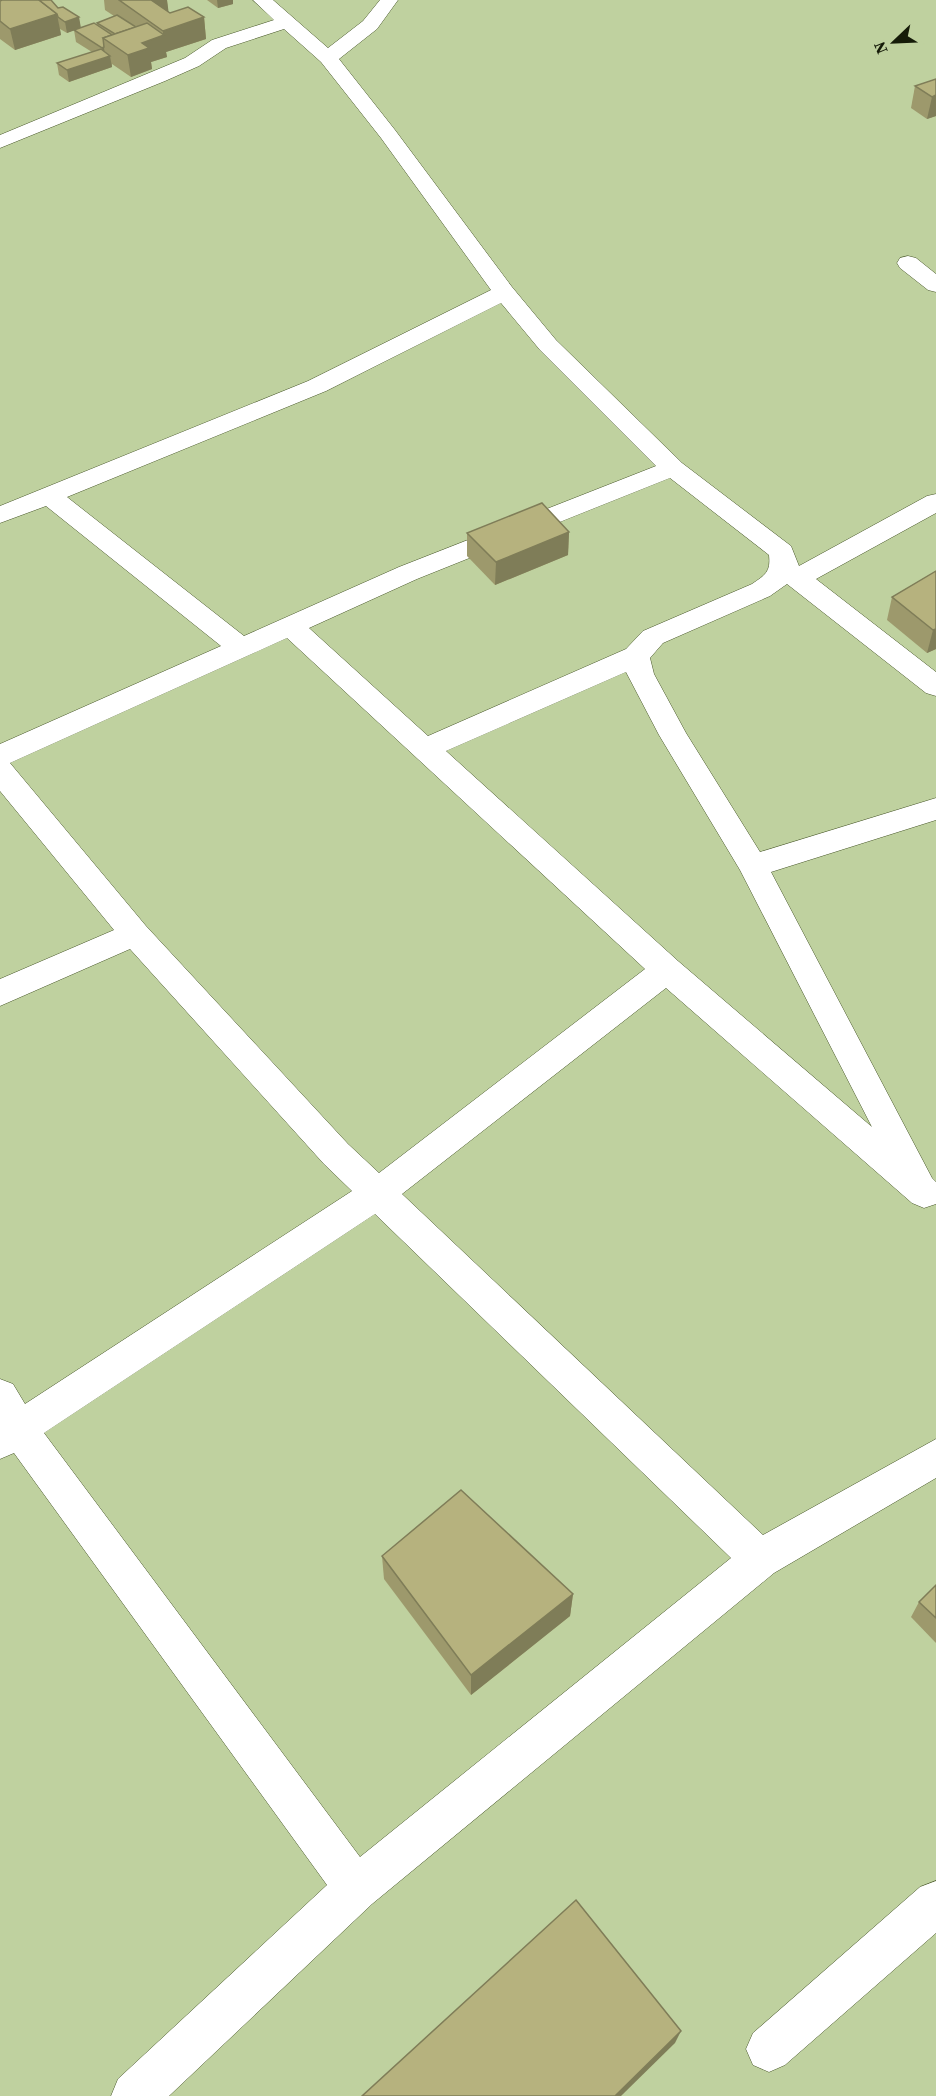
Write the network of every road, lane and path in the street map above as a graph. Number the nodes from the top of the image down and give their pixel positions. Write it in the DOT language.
graph roads {
  1 [pos="262,0"];
  2 [pos="389,0"];
  3 [pos="286,22"];
  4 [pos="328,58"];
  5 [pos="0,142"];
  6 [pos="908,263"];
  7 [pos="936,285"];
  8 [pos="504,292"];
  9 [pos="673,468"];
  10 [pos="50,495"];
  11 [pos="936,502"];
  12 [pos="3,510"];
  13 [pos="791,573"];
  14 [pos="290,626"];
  15 [pos="241,648"];
  16 [pos="636,656"];
  17 [pos="936,686"];
  18 [pos="425,749"];
  19 [pos="0,756"];
  20 [pos="0,771"];
  21 [pos="936,809"];
  22 [pos="753,866"];
  23 [pos="135,934"];
  24 [pos="668,970"];
  25 [pos="0,993"];
  26 [pos="378,1193"];
  27 [pos="930,1202"];
  28 [pos="6,1422"];
  29 [pos="936,1457"];
  30 [pos="760,1559"];
  31 [pos="356,1888"];
  32 [pos="936,1904"];
  33 [pos="770,2049"];
  34 [pos="135,2096"];
  1 -- 3 [label="street"];
  2 -- 4 [label="street"];
  3 -- 4 [label="street"];
  3 -- 5 [label="street"];
  4 -- 8 [label="street"];
  6 -- 7 [label="street"];
  8 -- 9 [label="street"];
  8 -- 10 [label="street"];
  9 -- 13 [label="street"];
  9 -- 14 [label="street"];
  10 -- 12 [label="street"];
  10 -- 15 [label="street"];
  11 -- 13 [label="street"];
  13 -- 16 [label="street"];
  13 -- 17 [label="street"];
  14 -- 15 [label="street"];
  14 -- 18 [label="street"];
  15 -- 19 [label="street"];
  16 -- 18 [label="street"];
  16 -- 22 [label="street"];
  18 -- 24 [label="street"];
  20 -- 23 [label="street"];
  21 -- 22 [label="street"];
  22 -- 27 [label="street"];
  23 -- 25 [label="street"];
  23 -- 26 [label="street"];
  24 -- 26 [label="street"];
  24 -- 27 [label="street"];
  26 -- 28 [label="street"];
  26 -- 30 [label="street"];
  28 -- 31 [label="street"];
  29 -- 30 [label="street"];
  30 -- 31 [label="street"];
  31 -- 34 [label="street"];
  32 -- 33 [label="street"];
}
